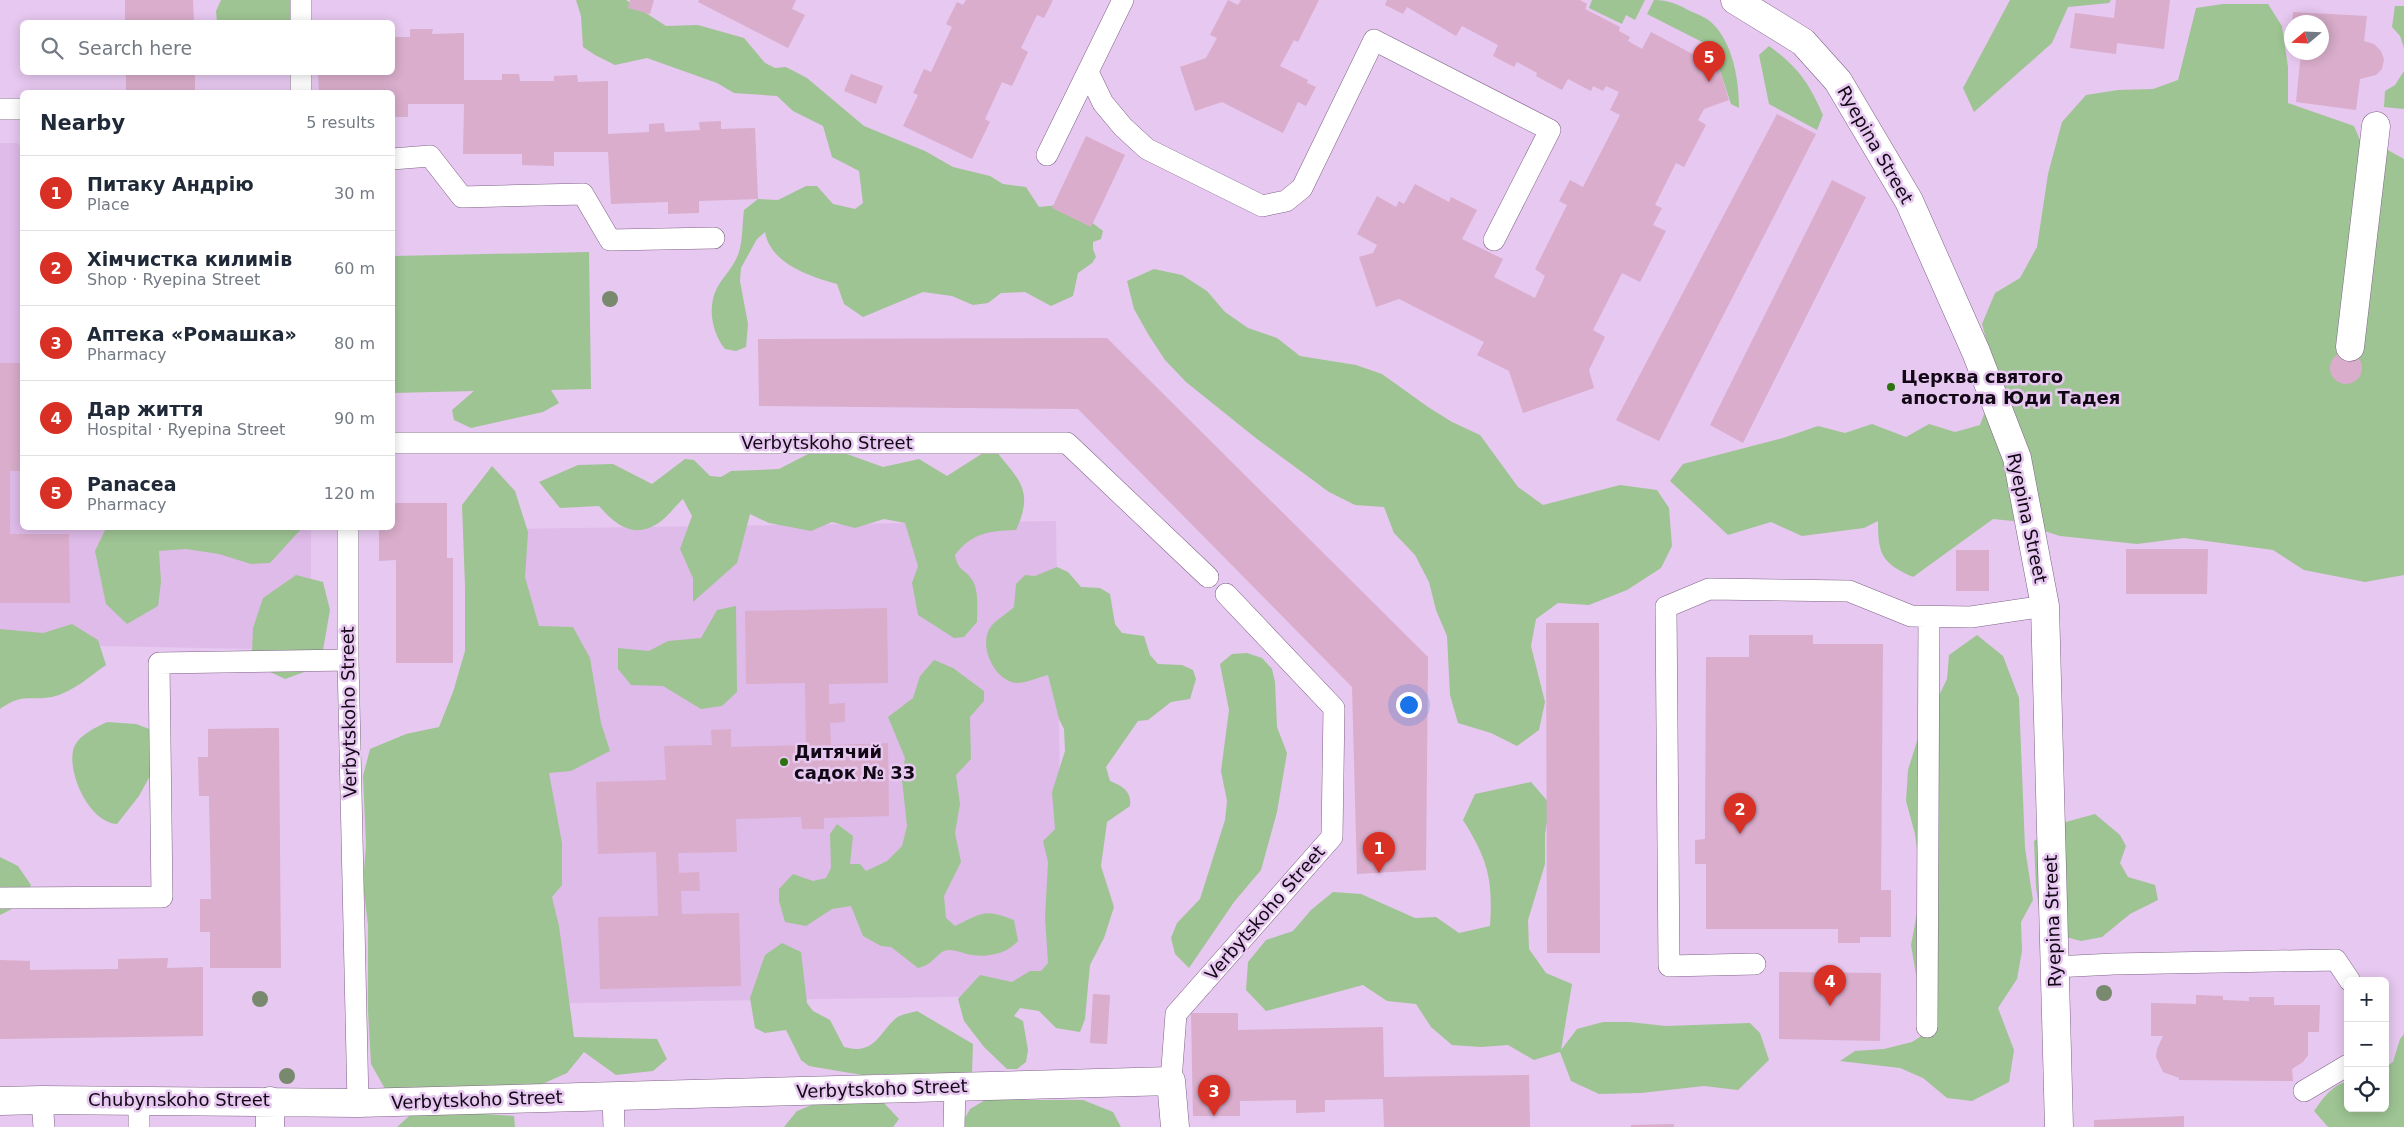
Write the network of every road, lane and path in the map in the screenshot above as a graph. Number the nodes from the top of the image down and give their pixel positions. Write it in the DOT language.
graph roads {
  1 [pos="301,0"];
  2 [pos="1123,0"];
  3 [pos="1735,0"];
  4 [pos="301,20"];
  5 [pos="1088,72"];
  6 [pos="301,75"];
  7 [pos="301,90"];
  8 [pos="0,109"];
  9 [pos="20,109"];
  10 [pos="2376,126"];
  11 [pos="1047,155"];
  12 [pos="395,159"];
  13 [pos="714,238"];
  14 [pos="1494,240"];
  15 [pos="2350,347"];
  16 [pos="395,443"];
  17 [pos="348,530"];
  18 [pos="1208,577"];
  19 [pos="1226,594"];
  20 [pos="2045,606"];
  21 [pos="1929,616"];
  22 [pos="348,660"];
  23 [pos="0,898"];
  24 [pos="1755,964"];
  25 [pos="2054,967"];
  26 [pos="2347,977"];
  27 [pos="1926,1027"];
  28 [pos="2344,1067"];
  29 [pos="1171,1081"];
  30 [pos="955,1087"];
  31 [pos="2304,1090"];
  32 [pos="613,1096"];
  33 [pos="42,1100"];
  34 [pos="139,1100"];
  35 [pos="0,1101"];
  36 [pos="358,1103"];
  37 [pos="270,1114"];
  38 [pos="44,1127"];
  39 [pos="139,1127"];
  40 [pos="614,1127"];
  41 [pos="954,1127"];
  42 [pos="1175,1127"];
  43 [pos="2059,1127"];
  1 -- 4 [label="lane"];
  2 -- 5 [label="lane"];
  3 -- 20 [label="street, Ryepina Street"];
  5 -- 11 [label="lane"];
  5 -- 14 [label="lane"];
  6 -- 7 [label="lane"];
  8 -- 9 [label="lane"];
  10 -- 15 [label="street"];
  12 -- 13 [label="lane"];
  16 -- 18 [label="lane, Verbytskoho Street"];
  17 -- 22 [label="lane, Verbytskoho Street"];
  19 -- 29 [label="lane, Verbytskoho Street"];
  20 -- 21 [label="lane"];
  20 -- 25 [label="street, Ryepina Street"];
  21 -- 24 [label="lane"];
  21 -- 27 [label="lane"];
  22 -- 23 [label="lane"];
  22 -- 36 [label="lane, Verbytskoho Street"];
  25 -- 26 [label="lane"];
  25 -- 43 [label="street, Ryepina Street"];
  28 -- 31 [label="lane"];
  29 -- 30 [label="street, Verbytskoho Street"];
  29 -- 42 [label="street, Verbytskoho Street"];
  30 -- 32 [label="street, Verbytskoho Street"];
  30 -- 41 [label="lane"];
  32 -- 36 [label="street, Verbytskoho Street"];
  32 -- 40 [label="lane"];
  33 -- 34 [label="street, Chubynskoho Street"];
  33 -- 35 [label="street, Chubynskoho Street"];
  33 -- 38 [label="lane"];
  34 -- 37 [label="street, Chubynskoho Street"];
  34 -- 39 [label="lane"];
  36 -- 37 [label="street, Chubynskoho Street"];
}
